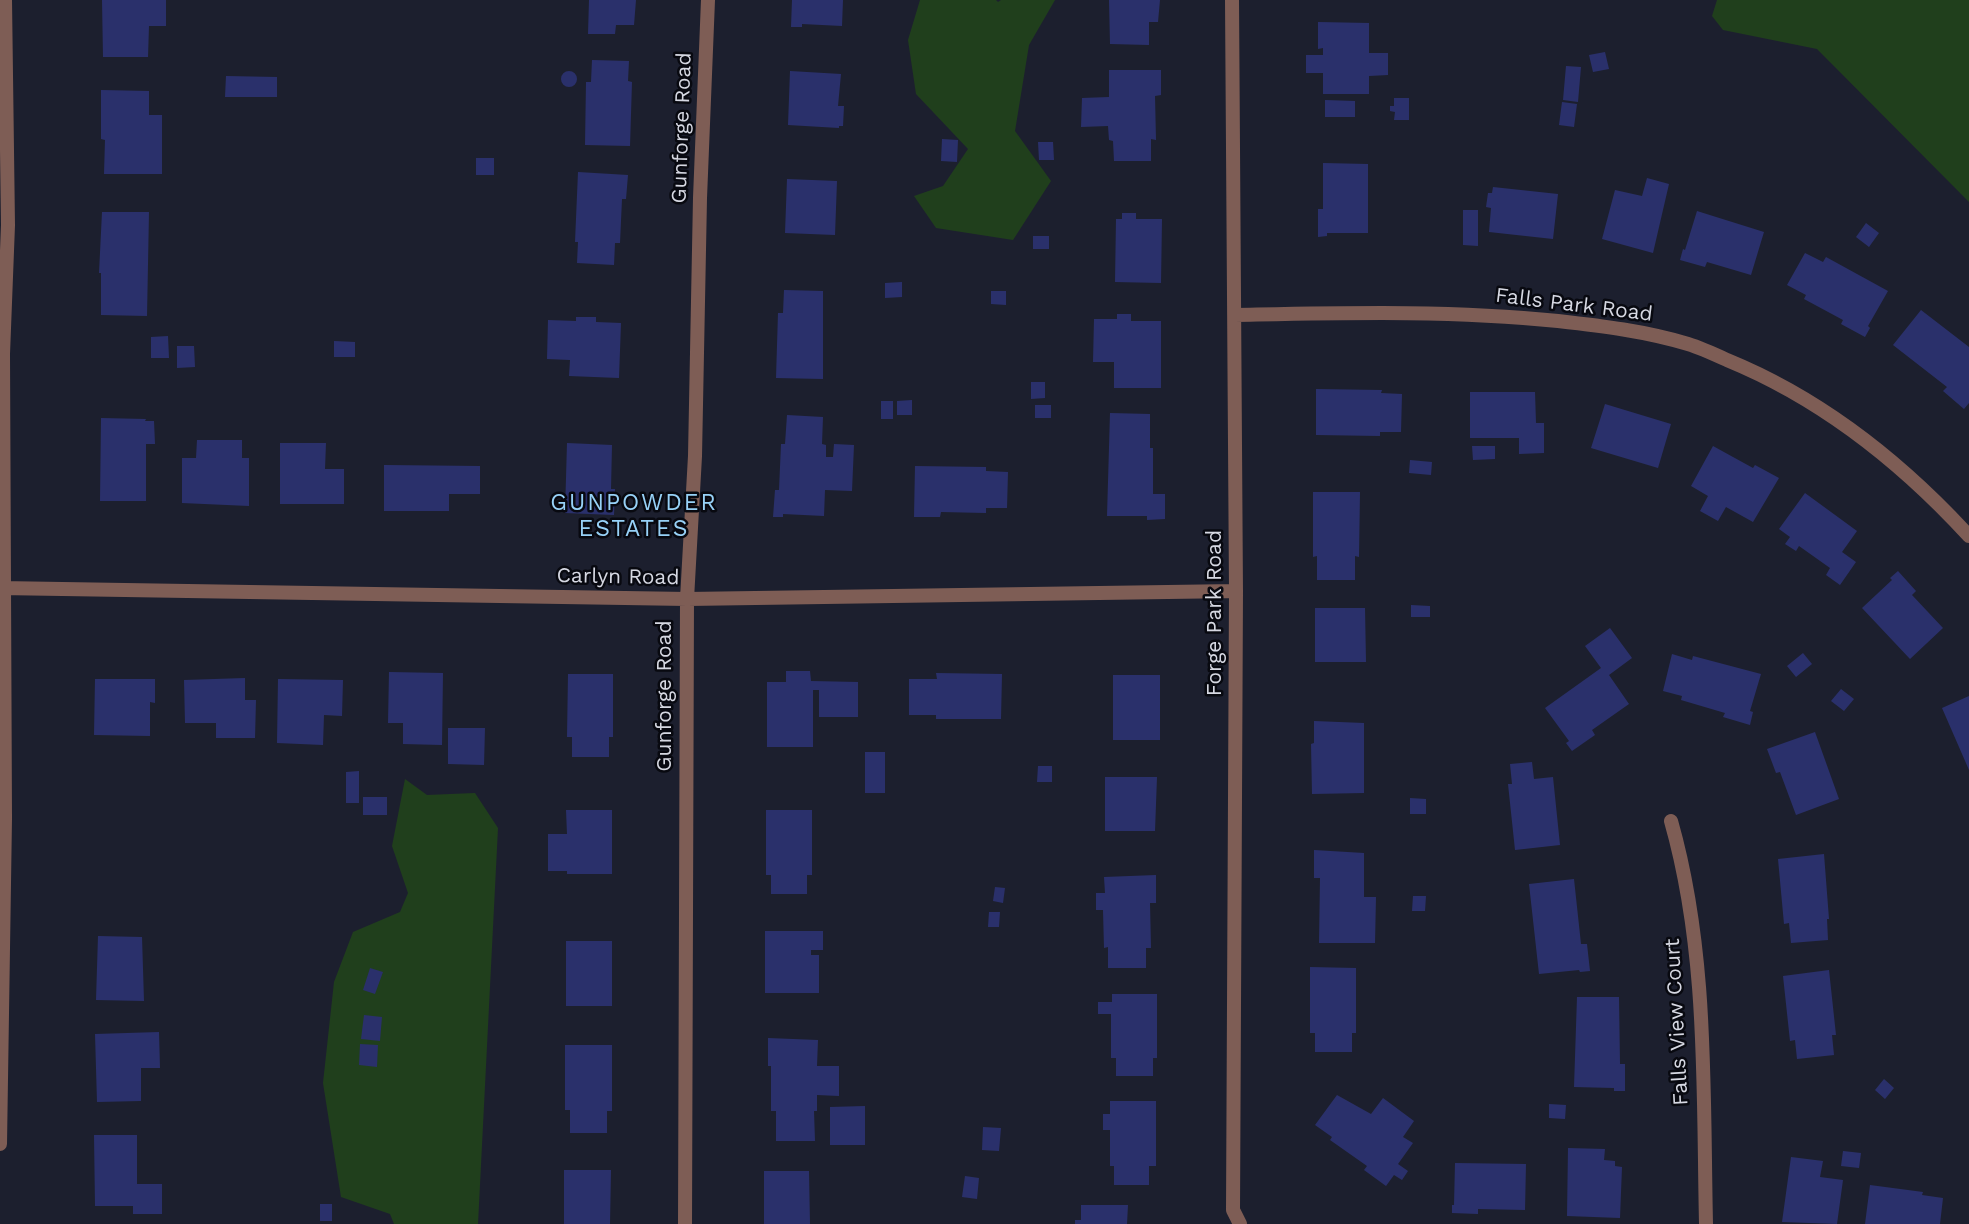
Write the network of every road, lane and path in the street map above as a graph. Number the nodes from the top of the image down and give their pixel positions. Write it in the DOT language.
graph roads {
  1 [pos="5,0"];
  2 [pos="708,0"];
  3 [pos="1232,0"];
  4 [pos="1235,315"];
  5 [pos="1969,536"];
  6 [pos="1,588"];
  7 [pos="1236,591"];
  8 [pos="687,599"];
  9 [pos="1671,821"];
  10 [pos="0,1144"];
  11 [pos="685,1224"];
  12 [pos="1240,1224"];
  13 [pos="1706,1224"];
  1 -- 6 [label="street"];
  2 -- 8 [label="street, Gunforge Road"];
  3 -- 4 [label="street, Forge Park Road"];
  4 -- 5 [label="street, Falls Park Road"];
  4 -- 7 [label="street, Forge Park Road"];
  6 -- 8 [label="street, Carlyn Road"];
  6 -- 10 [label="street"];
  7 -- 8 [label="street, Carlyn Road"];
  7 -- 12 [label="street, Forge Park Road"];
  8 -- 11 [label="street, Gunforge Road"];
  9 -- 13 [label="street, Falls View Court"];
}
